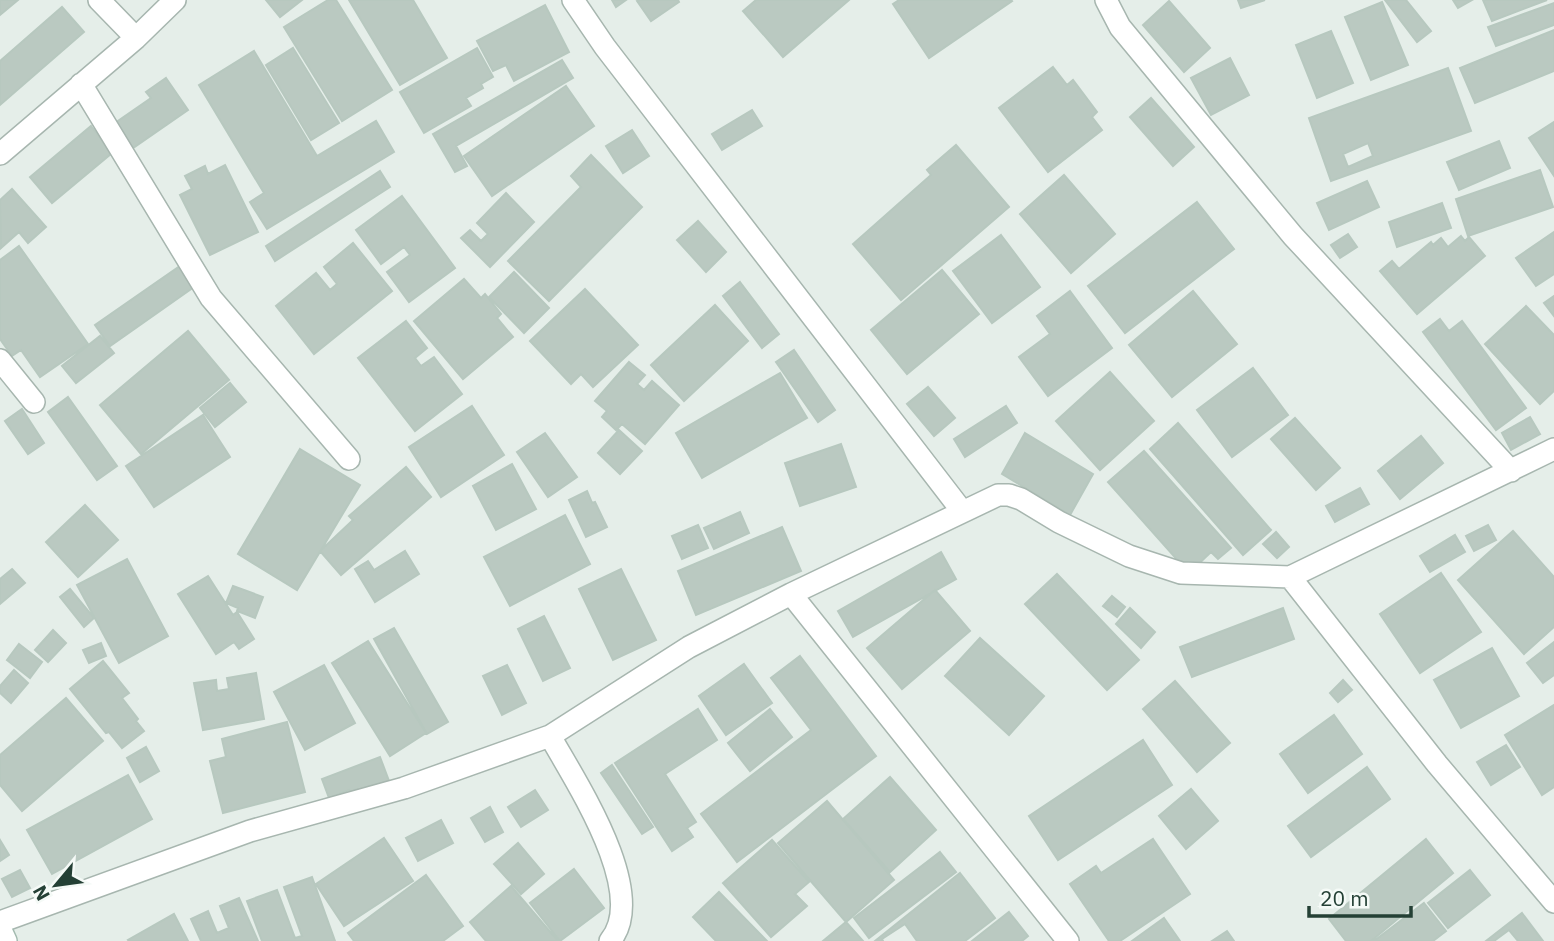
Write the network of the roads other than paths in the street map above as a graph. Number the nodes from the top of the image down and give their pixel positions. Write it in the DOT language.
graph roads {
  1 [pos="99,0"];
  2 [pos="175,0"];
  3 [pos="573,0"];
  4 [pos="1106,0"];
  5 [pos="136,38"];
  6 [pos="81,84"];
  7 [pos="0,154"];
  8 [pos="0,360"];
  9 [pos="34,402"];
  10 [pos="1554,449"];
  11 [pos="349,459"];
  12 [pos="1511,471"];
  13 [pos="962,511"];
  14 [pos="1290,577"];
  15 [pos="791,594"];
  16 [pos="550,736"];
  17 [pos="1554,902"];
  18 [pos="0,922"];
  19 [pos="0,928"];
  20 [pos="6,941"];
  21 [pos="610,941"];
  22 [pos="1068,941"];
  1 -- 5 [label="street"];
  2 -- 5 [label="street"];
  3 -- 13 [label="street"];
  4 -- 12 [label="street"];
  5 -- 6 [label="street"];
  6 -- 7 [label="street"];
  6 -- 11 [label="street"];
  8 -- 9 [label="street"];
  10 -- 12 [label="street"];
  12 -- 14 [label="street"];
  13 -- 14 [label="street"];
  13 -- 15 [label="street"];
  14 -- 17 [label="street"];
  15 -- 16 [label="street"];
  15 -- 22 [label="street"];
  16 -- 18 [label="street"];
  16 -- 21 [label="street"];
  19 -- 20 [label="street"];
}
